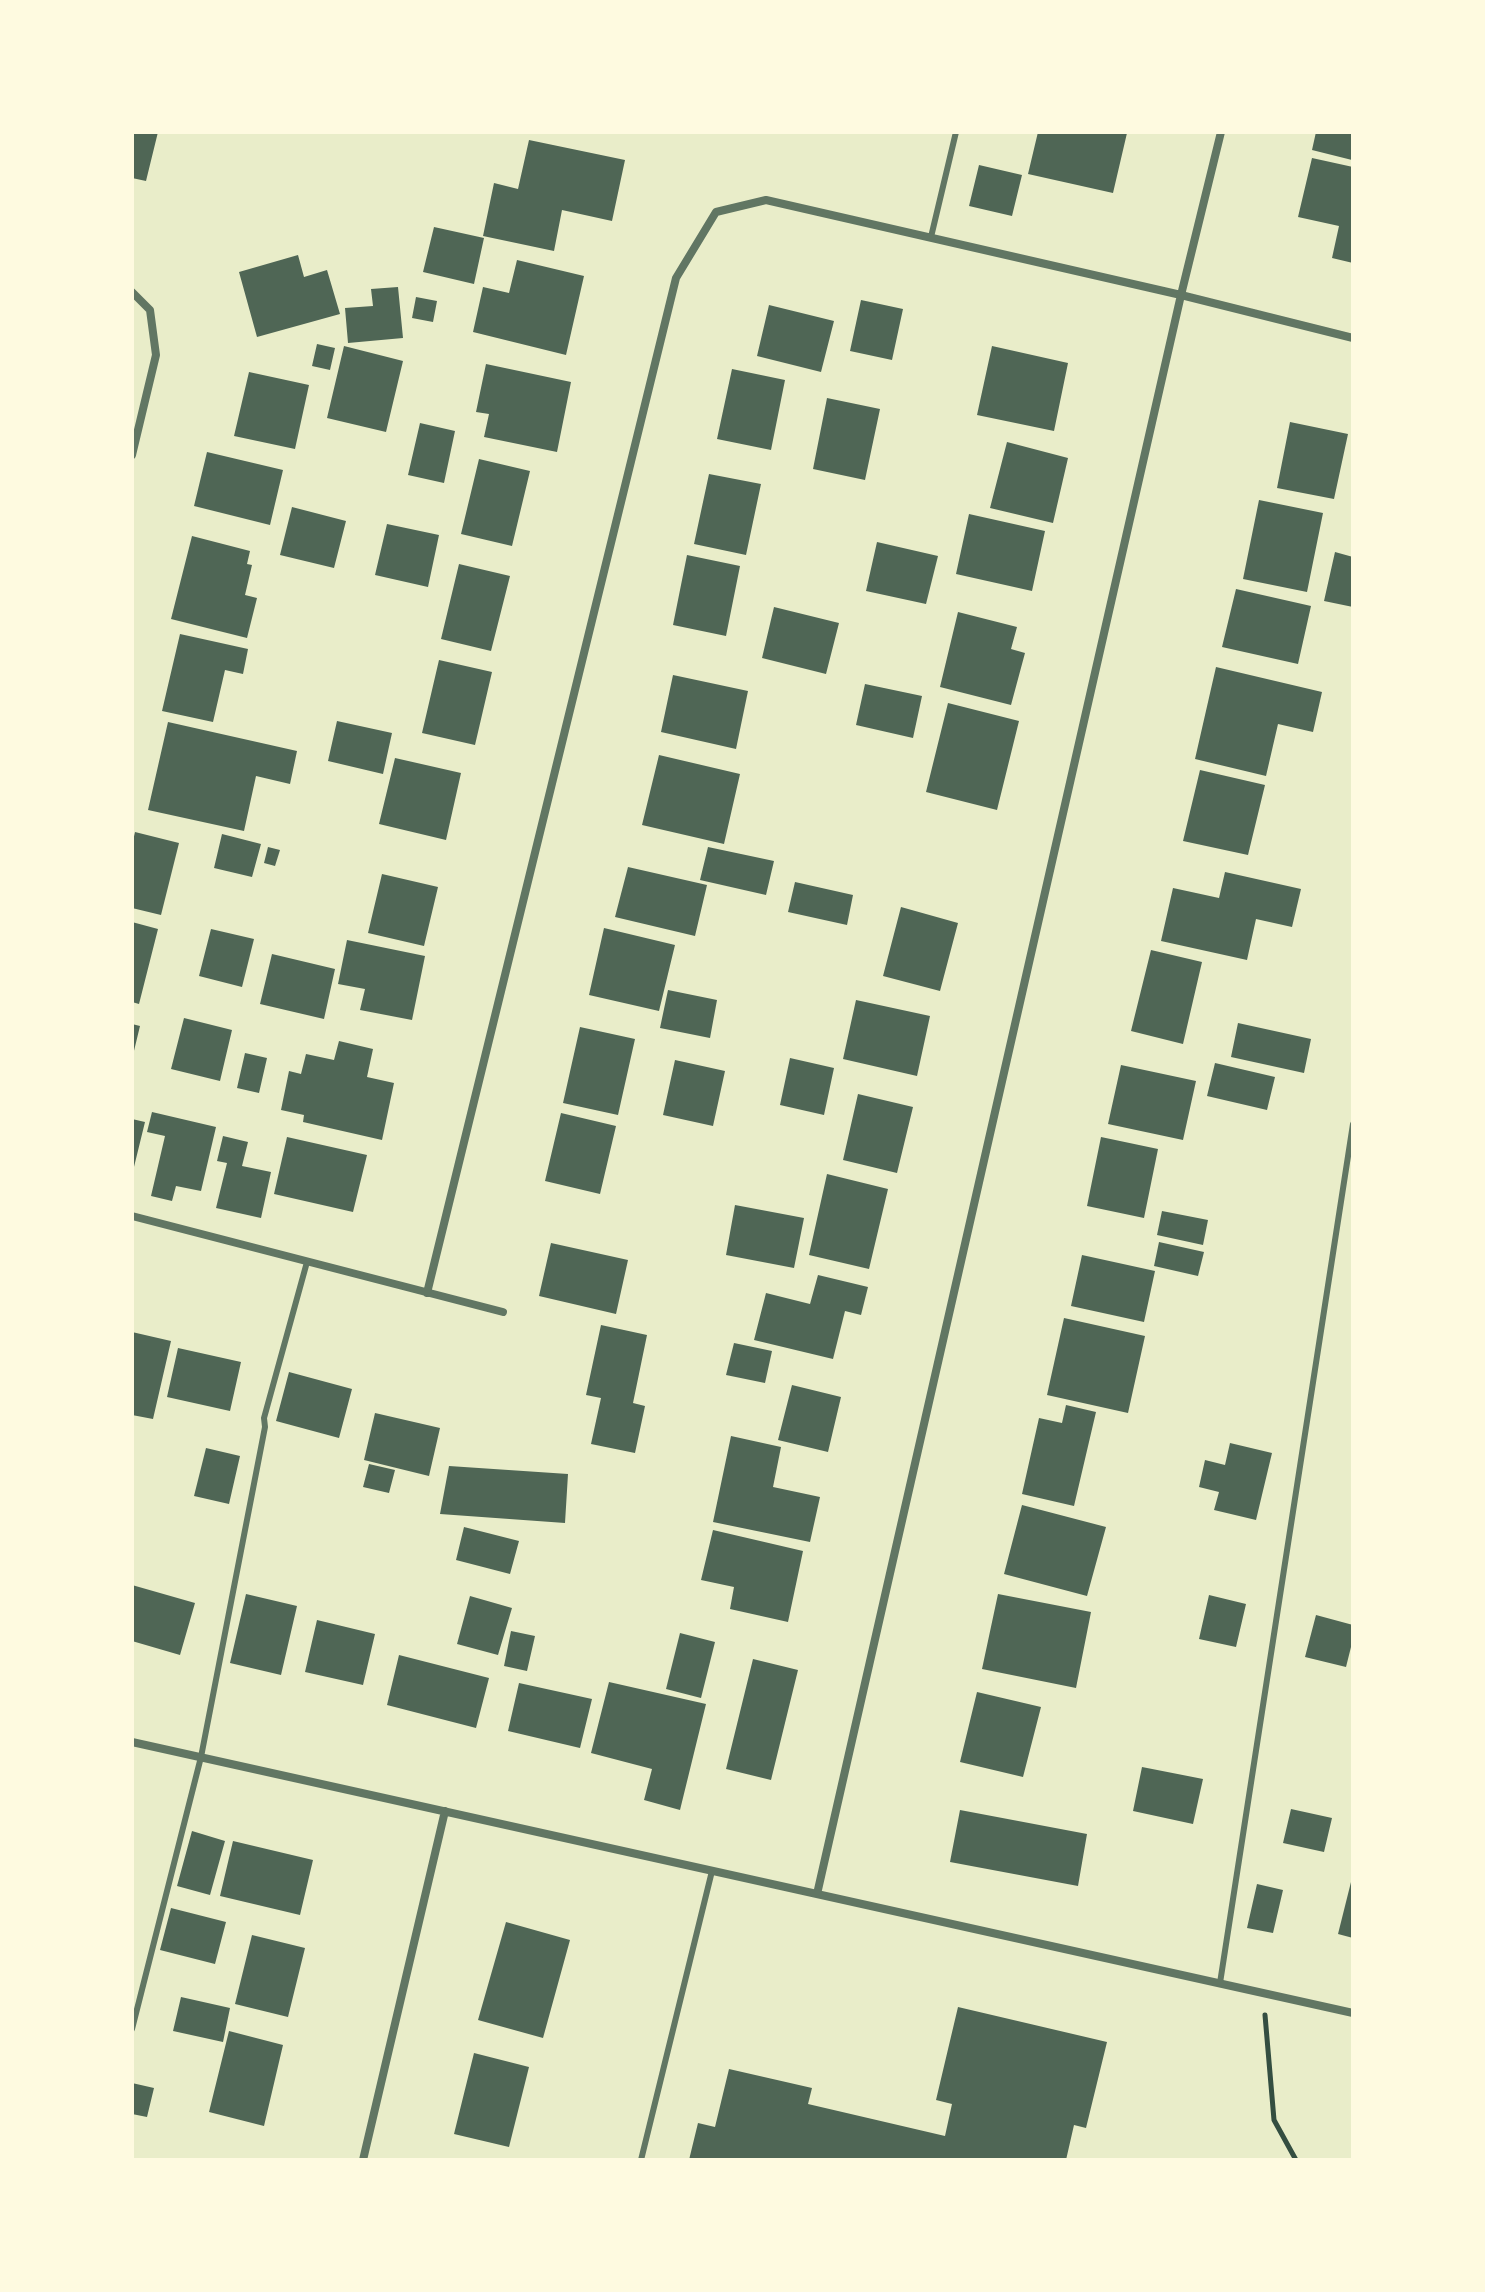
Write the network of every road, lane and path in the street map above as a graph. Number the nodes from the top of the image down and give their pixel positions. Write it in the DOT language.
graph roads {
  1 [pos="956,132"];
  2 [pos="1221,132"];
  3 [pos="931,237"];
  4 [pos="132,292"];
  5 [pos="1181,295"];
  6 [pos="1353,338"];
  7 [pos="132,455"];
  8 [pos="1353,1124"];
  9 [pos="132,1216"];
  10 [pos="307,1262"];
  11 [pos="427,1293"];
  12 [pos="503,1312"];
  13 [pos="132,1742"];
  14 [pos="201,1757"];
  15 [pos="445,1811"];
  16 [pos="712,1871"];
  17 [pos="817,1894"];
  18 [pos="1220,1983"];
  19 [pos="1264,1993"];
  20 [pos="1353,2013"];
  21 [pos="132,2029"];
  22 [pos="363,2160"];
  23 [pos="641,2160"];
  24 [pos="1296,2160"];
  1 -- 3 [label="lane"];
  2 -- 5 [label="street"];
  3 -- 5 [label="street"];
  3 -- 11 [label="street"];
  4 -- 7 [label="street"];
  5 -- 6 [label="street"];
  5 -- 17 [label="street"];
  8 -- 18 [label="lane"];
  9 -- 10 [label="street"];
  10 -- 11 [label="street"];
  10 -- 14 [label="lane"];
  11 -- 12 [label="street"];
  13 -- 14 [label="street"];
  14 -- 15 [label="street"];
  14 -- 21 [label="lane"];
  15 -- 16 [label="street"];
  15 -- 22 [label="street"];
  16 -- 17 [label="street"];
  16 -- 23 [label="lane"];
  17 -- 18 [label="street"];
  18 -- 19 [label="street"];
  19 -- 20 [label="street"];
  19 -- 24 [label="path"];
}
